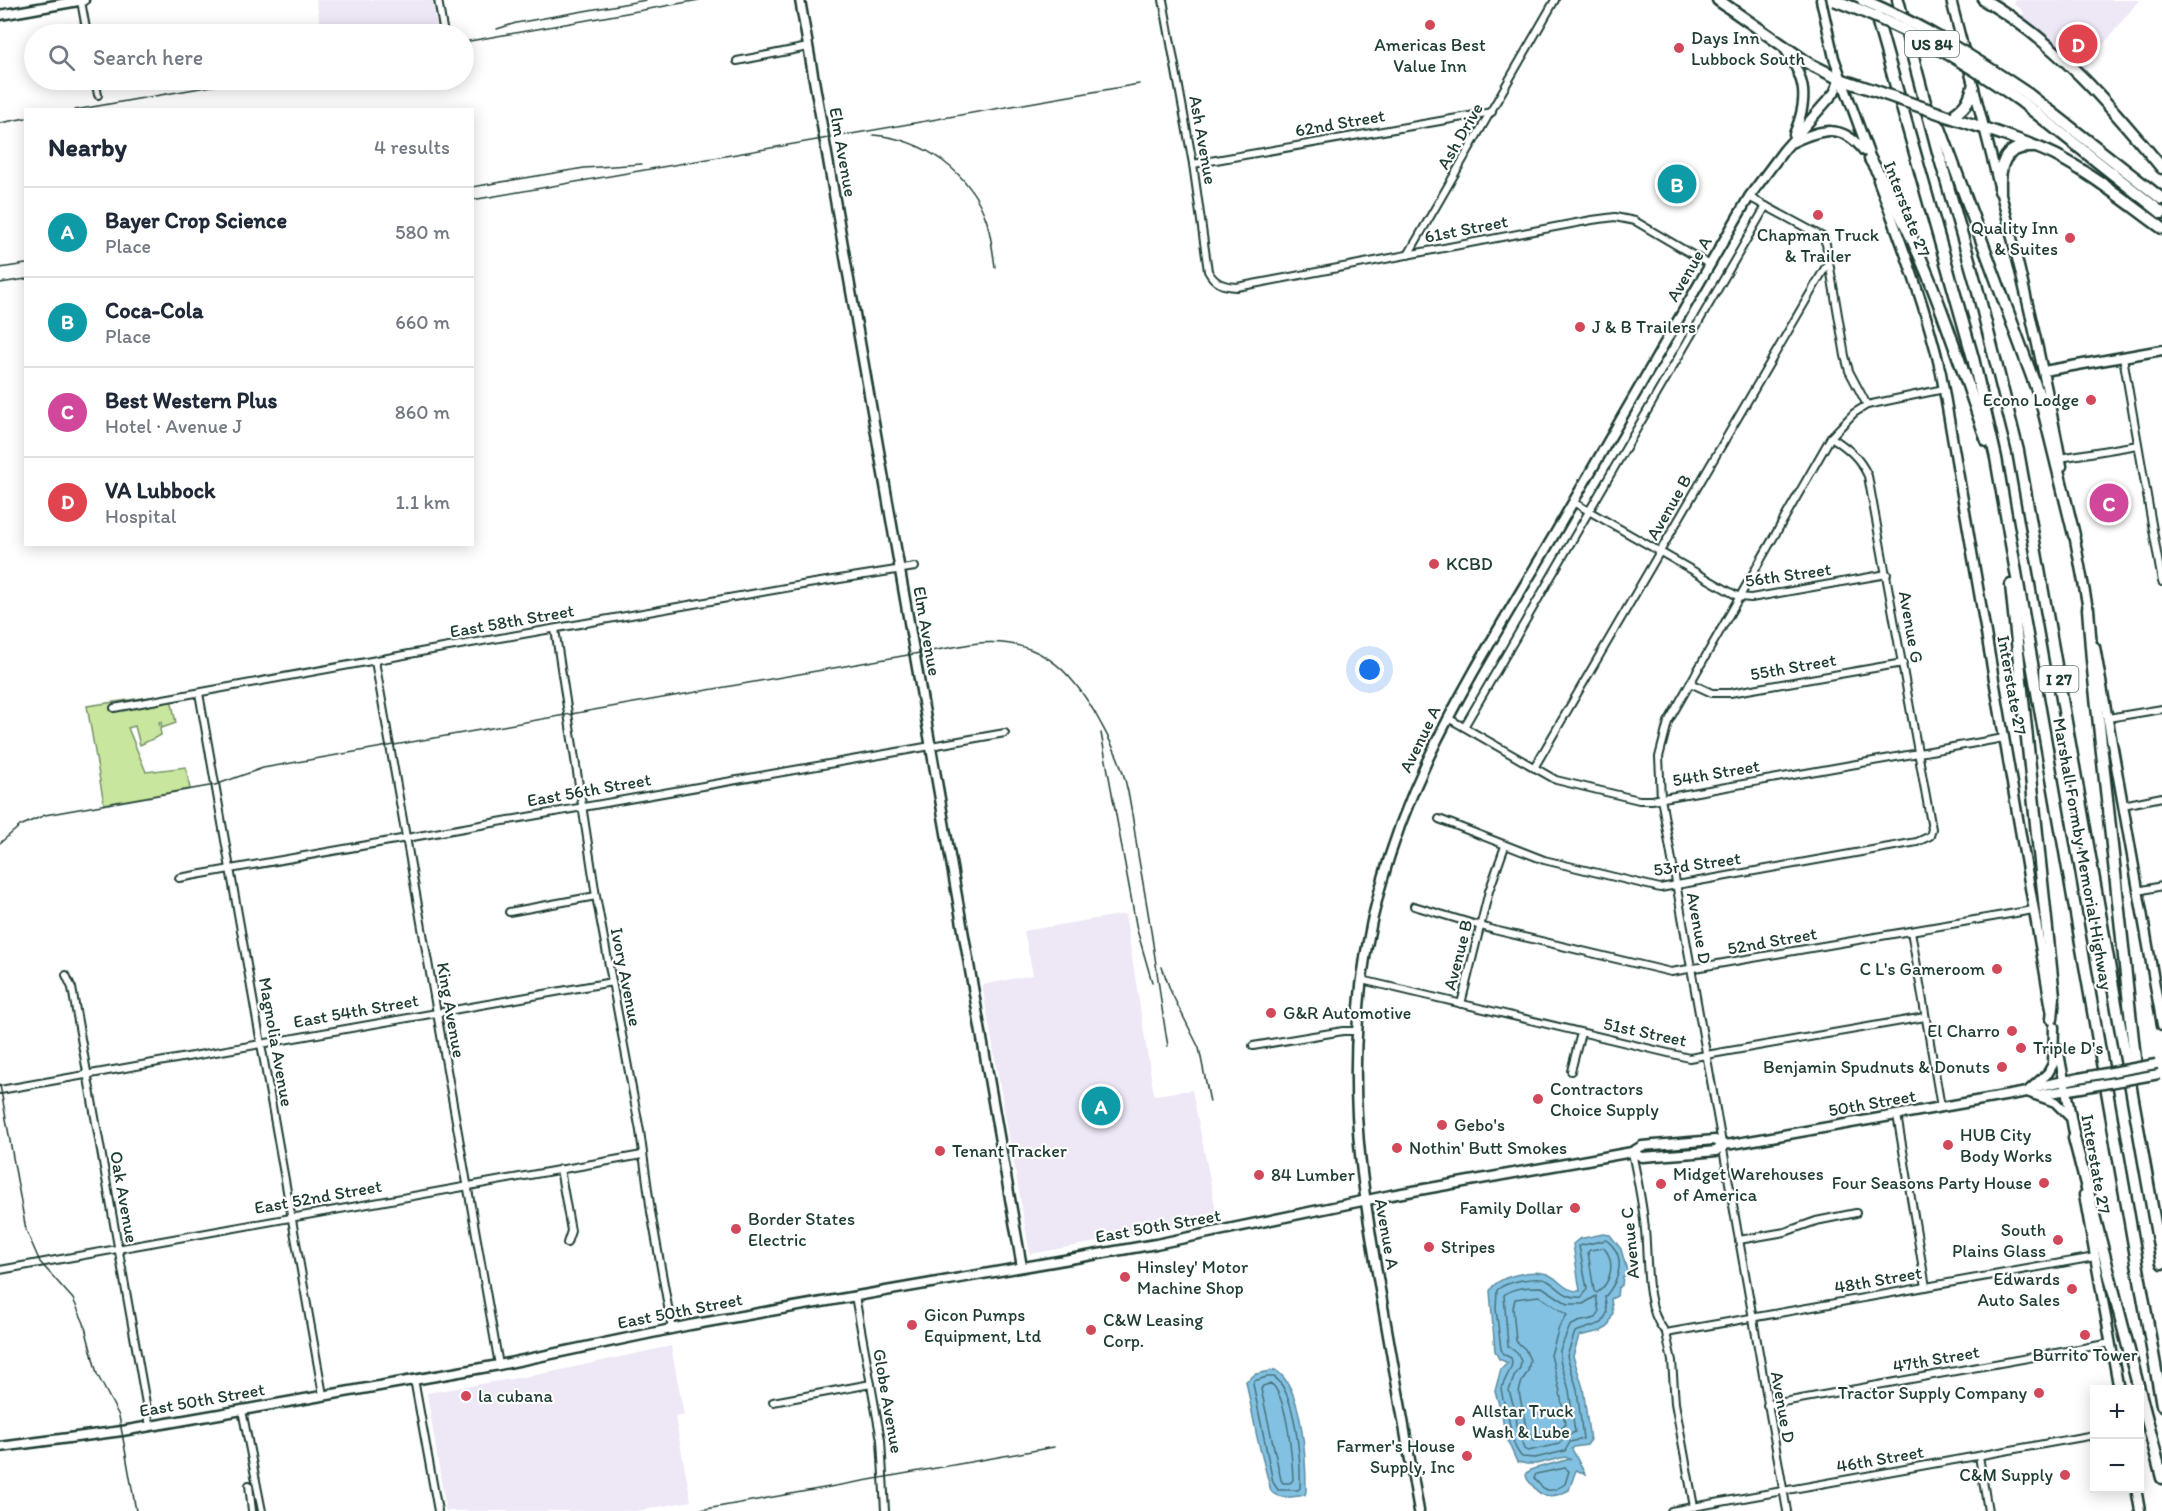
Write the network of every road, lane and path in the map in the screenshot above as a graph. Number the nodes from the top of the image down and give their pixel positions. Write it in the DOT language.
graph roads {
  1 [pos="83,0"];
  2 [pos="438,0"];
  3 [pos="800,0"];
  4 [pos="1163,0"];
  5 [pos="1555,0"];
  6 [pos="1718,0"];
  7 [pos="1821,0"];
  8 [pos="1834,0"];
  9 [pos="1863,0"];
  10 [pos="1872,0"];
  11 [pos="1898,0"];
  12 [pos="1951,0"];
  13 [pos="1984,0"];
  14 [pos="0,15"];
  15 [pos="86,24"];
  16 [pos="442,24"];
  17 [pos="808,47"];
  18 [pos="1785,49"];
  19 [pos="737,61"];
  20 [pos="1840,79"];
  21 [pos="1973,87"];
  22 [pos="97,90"];
  23 [pos="98,95"];
  24 [pos="2025,98"];
  25 [pos="1925,103"];
  26 [pos="1492,112"];
  27 [pos="1950,117"];
  28 [pos="1984,129"];
  29 [pos="1790,143"];
  30 [pos="2037,147"];
  31 [pos="1870,159"];
  32 [pos="1193,164"];
  33 [pos="2162,168"];
  34 [pos="2000,191"];
  35 [pos="1749,197"];
  36 [pos="2162,199"];
  37 [pos="1766,206"];
  38 [pos="2162,213"];
  39 [pos="2162,228"];
  40 [pos="1408,255"];
  41 [pos="1829,261"];
  42 [pos="1710,266"];
  43 [pos="1218,284"];
  44 [pos="2162,350"];
  45 [pos="2123,357"];
  46 [pos="2044,371"];
  47 [pos="1944,389"];
  48 [pos="1867,405"];
  49 [pos="1831,437"];
  50 [pos="2138,445"];
  51 [pos="2060,458"];
  52 [pos="2001,482"];
  53 [pos="1573,502"];
  54 [pos="2005,504"];
  55 [pos="1589,511"];
  56 [pos="2162,530"];
  57 [pos="2153,531"];
  58 [pos="2074,535"];
  59 [pos="1660,552"];
  60 [pos="915,567"];
  61 [pos="899,568"];
  62 [pos="1887,574"];
  63 [pos="2162,582"];
  64 [pos="1739,597"];
  65 [pos="2088,609"];
  66 [pos="555,629"];
  67 [pos="375,662"];
  68 [pos="1903,663"];
  69 [pos="1690,682"];
  70 [pos="199,693"];
  71 [pos="114,708"];
  72 [pos="2162,709"];
  73 [pos="1448,718"];
  74 [pos="2108,718"];
  75 [pos="1464,727"];
  76 [pos="1005,733"];
  77 [pos="2004,738"];
  78 [pos="930,746"];
  79 [pos="1919,753"];
  80 [pos="1534,768"];
  81 [pos="2162,797"];
  82 [pos="1661,798"];
  83 [pos="2123,805"];
  84 [pos="583,807"];
  85 [pos="1439,819"];
  86 [pos="1930,836"];
  87 [pos="406,838"];
  88 [pos="1505,846"];
  89 [pos="230,869"];
  90 [pos="179,878"];
  91 [pos="1676,885"];
  92 [pos="2162,886"];
  93 [pos="2138,891"];
  94 [pos="596,896"];
  95 [pos="1414,906"];
  96 [pos="2033,910"];
  97 [pos="509,912"];
  98 [pos="1480,926"];
  99 [pos="1911,931"];
  100 [pos="1691,970"];
  101 [pos="66,975"];
  102 [pos="1362,980"];
  103 [pos="612,982"];
  104 [pos="1461,1004"];
  105 [pos="436,1013"];
  106 [pos="1925,1017"];
  107 [pos="2053,1023"];
  108 [pos="2162,1023"];
  109 [pos="1357,1031"];
  110 [pos="1581,1033"];
  111 [pos="261,1043"];
  112 [pos="1253,1046"];
  113 [pos="1706,1055"];
  114 [pos="2159,1063"];
  115 [pos="1571,1071"];
  116 [pos="2160,1074"];
  117 [pos="87,1075"];
  118 [pos="2080,1083"];
  119 [pos="2065,1086"];
  120 [pos="0,1090"];
  121 [pos="2031,1092"];
  122 [pos="1941,1107"];
  123 [pos="1897,1115"];
  124 [pos="2071,1118"];
  125 [pos="2074,1138"];
  126 [pos="1723,1145"];
  127 [pos="1632,1152"];
  128 [pos="642,1155"];
  129 [pos="560,1169"];
  130 [pos="2145,1173"];
  131 [pos="466,1186"];
  132 [pos="1365,1200"];
  133 [pos="1856,1213"];
  134 [pos="292,1216"];
  135 [pos="1739,1240"];
  136 [pos="567,1244"];
  137 [pos="118,1249"];
  138 [pos="2095,1257"];
  139 [pos="2162,1263"];
  140 [pos="1022,1267"];
  141 [pos="0,1269"];
  142 [pos="1926,1287"];
  143 [pos="855,1296"];
  144 [pos="1753,1317"];
  145 [pos="672,1329"];
  146 [pos="1664,1331"];
  147 [pos="2111,1343"];
  148 [pos="499,1365"];
  149 [pos="414,1379"];
  150 [pos="871,1384"];
  151 [pos="2118,1385"];
  152 [pos="323,1395"];
  153 [pos="773,1402"];
  154 [pos="1767,1405"];
  155 [pos="2162,1405"];
  156 [pos="242,1410"];
  157 [pos="150,1426"];
  158 [pos="2090,1436"];
  159 [pos="0,1447"];
  160 [pos="1978,1456"];
  161 [pos="2162,1478"];
  162 [pos="249,1485"];
  163 [pos="1784,1491"];
  164 [pos="2137,1493"];
  165 [pos="1694,1507"];
  166 [pos="252,1511"];
  167 [pos="262,1511"];
  168 [pos="438,1511"];
  169 [pos="885,1511"];
  170 [pos="1419,1511"];
  171 [pos="1671,1511"];
  172 [pos="1787,1511"];
  173 [pos="1988,1511"];
  174 [pos="2140,1511"];
  1 -- 14 [label="main road"];
  1 -- 15 [label="street"];
  2 -- 16 [label="street"];
  3 -- 17 [label="main road, Elm Avenue"];
  4 -- 32 [label="street, Ash Avenue"];
  5 -- 26 [label="street, Ash Drive"];
  6 -- 18 [label="highway"];
  7 -- 20 [label="main road, Interstate 27"];
  8 -- 24 [label="highway, US 84, bridge"];
  9 -- 24 [label="highway, US 84, bridge"];
  10 -- 52 [label="highway, Marshall Formby Memorial Highway / I 27"];
  11 -- 25 [label="highway, Marshall Formby Memorial Highway / I 27"];
  12 -- 21 [label="main road"];
  13 -- 33 [label="highway"];
  17 -- 19 [label="street"];
  17 -- 61 [label="main road, Elm Avenue"];
  18 -- 20 [label="highway"];
  18 -- 29 [label="main road"];
  20 -- 27 [label="highway, bridge"];
  20 -- 29 [label="main road, Avenue A"];
  20 -- 31 [label="main road, Interstate 27"];
  21 -- 27 [label="highway"];
  21 -- 28 [label="main road"];
  22 -- 23 [label="street"];
  24 -- 36 [label="highway, US 84"];
  24 -- 38 [label="highway, US 84"];
  25 -- 58 [label="highway"];
  25 -- 130 [label="highway, Marshall Formby Memorial Highway / I 27"];
  26 -- 32 [label="street, 62nd Street"];
  26 -- 40 [label="street, Ash Drive"];
  27 -- 28 [label="highway"];
  28 -- 30 [label="highway"];
  28 -- 34 [label="main road"];
  29 -- 31 [label="main road"];
  29 -- 35 [label="main road, Avenue A"];
  30 -- 34 [label="highway"];
  30 -- 39 [label="highway"];
  31 -- 47 [label="main road, Interstate 27"];
  31 -- 52 [label="highway"];
  32 -- 43 [label="street, Ash Avenue"];
  34 -- 46 [label="main road"];
  35 -- 37 [label="street"];
  35 -- 42 [label="main road, Avenue A"];
  37 -- 41 [label="street"];
  37 -- 55 [label="street, Avenue A"];
  40 -- 42 [label="street, 61st Street"];
  40 -- 43 [label="street, 61st Street"];
  41 -- 48 [label="street"];
  41 -- 59 [label="street, Avenue B"];
  42 -- 53 [label="main road, Avenue A"];
  44 -- 45 [label="main road"];
  45 -- 46 [label="main road"];
  45 -- 50 [label="street"];
  46 -- 51 [label="main road"];
  47 -- 48 [label="street"];
  47 -- 77 [label="main road, Interstate 27"];
  48 -- 49 [label="street, Avenue D"];
  49 -- 62 [label="street, Avenue G"];
  49 -- 64 [label="street, Avenue D"];
  50 -- 51 [label="street"];
  50 -- 57 [label="street"];
  51 -- 58 [label="main road"];
  52 -- 54 [label="highway, Marshall Formby Memorial Highway / I 27"];
  53 -- 55 [label="street, 56th Street"];
  53 -- 73 [label="main road, Avenue A"];
  54 -- 107 [label="highway"];
  54 -- 155 [label="highway, Marshall Formby Memorial Highway / I 27"];
  55 -- 59 [label="street, 56th Street"];
  55 -- 75 [label="street, Avenue A"];
  56 -- 57 [label="street"];
  57 -- 63 [label="street"];
  58 -- 65 [label="main road"];
  59 -- 64 [label="street, 56th Street"];
  59 -- 80 [label="street, Avenue B"];
  60 -- 61 [label="street, East 58th Street"];
  61 -- 66 [label="street, East 58th Street"];
  61 -- 78 [label="main road, Elm Avenue"];
  62 -- 64 [label="street, 56th Street"];
  62 -- 68 [label="street, Avenue G"];
  64 -- 69 [label="street, Avenue D"];
  65 -- 74 [label="main road"];
  65 -- 130 [label="highway"];
  66 -- 67 [label="street, East 58th Street"];
  66 -- 84 [label="street, Ivory Avenue"];
  67 -- 70 [label="street, East 58th Street"];
  67 -- 87 [label="street, King Avenue"];
  68 -- 69 [label="street, 55th Street"];
  68 -- 79 [label="street, Avenue G"];
  69 -- 82 [label="street, Avenue D"];
  70 -- 71 [label="street, East 58th Street"];
  70 -- 89 [label="street, Magnolia Avenue"];
  72 -- 74 [label="street"];
  73 -- 75 [label="street, 54th Street"];
  73 -- 102 [label="main road, Avenue A"];
  74 -- 83 [label="main road"];
  75 -- 80 [label="street, 54th Street"];
  76 -- 78 [label="street, East 56th Street"];
  77 -- 79 [label="street, 54th Street"];
  77 -- 96 [label="main road, Interstate 27"];
  78 -- 84 [label="street, East 56th Street"];
  78 -- 140 [label="main road, Elm Avenue"];
  79 -- 82 [label="street, 54th Street"];
  79 -- 86 [label="street, Avenue G"];
  80 -- 82 [label="street, 54th Street"];
  81 -- 83 [label="street"];
  82 -- 91 [label="street, Avenue D"];
  83 -- 93 [label="main road"];
  84 -- 87 [label="street, East 56th Street"];
  84 -- 94 [label="street, Ivory Avenue"];
  85 -- 88 [label="street, 53rd Street"];
  86 -- 91 [label="street, 53rd Street"];
  87 -- 89 [label="street, East 56th Street"];
  87 -- 105 [label="street, King Avenue"];
  88 -- 91 [label="street, 53rd Street"];
  88 -- 98 [label="street, Avenue B"];
  89 -- 90 [label="street, East 56th Street"];
  89 -- 111 [label="street, Magnolia Avenue"];
  91 -- 100 [label="street, Avenue D"];
  92 -- 93 [label="street"];
  93 -- 108 [label="main road"];
  94 -- 97 [label="street"];
  94 -- 103 [label="street, Ivory Avenue"];
  95 -- 98 [label="street, 52nd Street"];
  96 -- 99 [label="street, 52nd Street"];
  96 -- 107 [label="main road, Interstate 27"];
  98 -- 100 [label="street, 52nd Street"];
  98 -- 104 [label="street, Avenue B"];
  99 -- 100 [label="street, 52nd Street"];
  99 -- 106 [label="street"];
  100 -- 113 [label="street, Avenue D"];
  101 -- 117 [label="street, Oak Avenue"];
  102 -- 104 [label="street, 51st Street"];
  102 -- 109 [label="main road, Avenue A"];
  103 -- 105 [label="street, East 54th Street"];
  103 -- 128 [label="street, Ivory Avenue"];
  104 -- 110 [label="street, 51st Street"];
  105 -- 111 [label="street, East 54th Street"];
  105 -- 131 [label="street, King Avenue"];
  106 -- 113 [label="street, 51st Street"];
  106 -- 122 [label="street"];
  107 -- 119 [label="main road, Interstate 27"];
  107 -- 121 [label="main road"];
  109 -- 112 [label="street"];
  109 -- 132 [label="main road, Avenue A"];
  110 -- 113 [label="street, 51st Street"];
  110 -- 115 [label="street"];
  111 -- 117 [label="street, East 54th Street"];
  111 -- 134 [label="street, Magnolia Avenue"];
  113 -- 126 [label="street, Avenue D"];
  114 -- 118 [label="main road, 50th Street, bridge"];
  116 -- 118 [label="main road, 50th Street, bridge"];
  117 -- 120 [label="street, East 54th Street"];
  117 -- 137 [label="street, Oak Avenue"];
  118 -- 119 [label="main road, 50th Street"];
  119 -- 121 [label="main road, 50th Street"];
  119 -- 124 [label="main road, Interstate 27"];
  121 -- 122 [label="main road, 50th Street"];
  121 -- 124 [label="main road"];
  122 -- 123 [label="main road, 50th Street"];
  123 -- 126 [label="main road, 50th Street"];
  123 -- 142 [label="street"];
  124 -- 125 [label="main road, Interstate 27"];
  125 -- 138 [label="main road, Interstate 27"];
  125 -- 161 [label="highway"];
  126 -- 127 [label="main road, 50th Street"];
  126 -- 135 [label="street, Avenue D"];
  127 -- 132 [label="main road, 50th Street"];
  127 -- 146 [label="street, Avenue C"];
  128 -- 129 [label="street, East 52nd Street"];
  128 -- 145 [label="street, Ivory Avenue"];
  129 -- 131 [label="street, East 52nd Street"];
  129 -- 136 [label="street"];
  130 -- 139 [label="highway, Marshall Formby Memorial Highway / I 27"];
  131 -- 134 [label="street, East 52nd Street"];
  131 -- 148 [label="street, King Avenue"];
  132 -- 140 [label="main road, East 50th Street"];
  132 -- 170 [label="main road, Avenue A"];
  133 -- 135 [label="street"];
  134 -- 137 [label="street, East 52nd Street"];
  134 -- 152 [label="street, Magnolia Avenue"];
  135 -- 144 [label="street, Avenue D"];
  137 -- 141 [label="street, East 52nd Street"];
  137 -- 157 [label="street, Oak Avenue"];
  138 -- 142 [label="street, 48th Street"];
  138 -- 147 [label="main road, Interstate 27"];
  140 -- 143 [label="main road, East 50th Street"];
  142 -- 144 [label="street, 48th Street"];
  143 -- 145 [label="main road, East 50th Street"];
  143 -- 150 [label="street, Globe Avenue"];
  144 -- 146 [label="street, 48th Street"];
  144 -- 154 [label="street, Avenue D"];
  145 -- 148 [label="main road, East 50th Street"];
  146 -- 165 [label="street, Avenue C"];
  147 -- 151 [label="main road, Interstate 27"];
  147 -- 154 [label="street, 47th Street"];
  148 -- 149 [label="main road, East 50th Street"];
  149 -- 152 [label="main road, East 50th Street"];
  149 -- 168 [label="street"];
  150 -- 153 [label="street"];
  150 -- 169 [label="street, Globe Avenue"];
  152 -- 156 [label="main road, East 50th Street"];
  154 -- 163 [label="street, Avenue D"];
  156 -- 157 [label="main road, East 50th Street"];
  156 -- 167 [label="street"];
  157 -- 159 [label="main road, East 50th Street"];
  158 -- 160 [label="street, 46th Street"];
  160 -- 163 [label="street, 46th Street"];
  160 -- 173 [label="street"];
  162 -- 166 [label="street"];
  163 -- 165 [label="street, 46th Street"];
  163 -- 172 [label="street, Avenue D"];
  164 -- 174 [label="main road"];
  165 -- 171 [label="street, 46th Street"];
}
